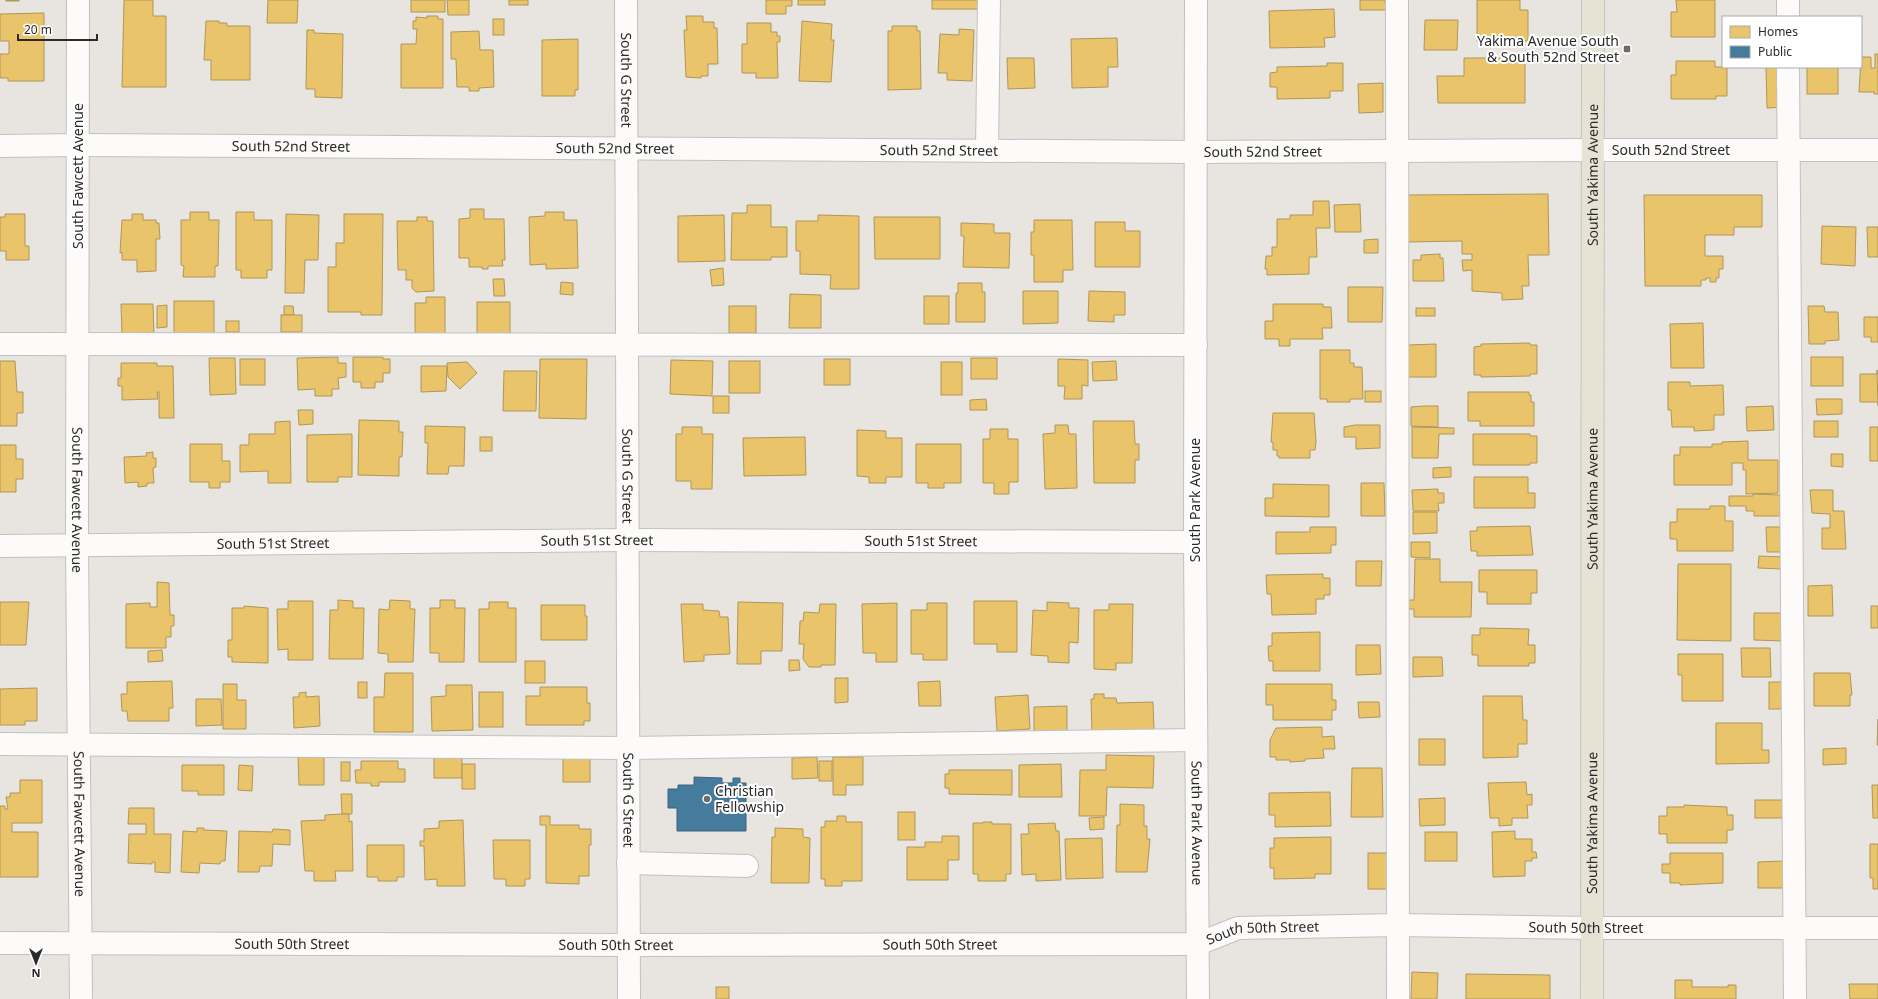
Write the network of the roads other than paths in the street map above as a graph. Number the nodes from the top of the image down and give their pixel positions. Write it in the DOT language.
graph roads {
  1 [pos="78,0"];
  2 [pos="626,0"];
  3 [pos="989,0"];
  4 [pos="1196,0"];
  5 [pos="1397,0"];
  6 [pos="1593,0"];
  7 [pos="1788,0"];
  8 [pos="1788,16"];
  9 [pos="1788,68"];
  10 [pos="78,145"];
  11 [pos="0,146"];
  12 [pos="627,148"];
  13 [pos="987,150"];
  14 [pos="1398,150"];
  15 [pos="1593,150"];
  16 [pos="1788,150"];
  17 [pos="1878,150"];
  18 [pos="1196,152"];
  19 [pos="0,344"];
  20 [pos="78,344"];
  21 [pos="627,344"];
  22 [pos="1196,345"];
  23 [pos="627,540"];
  24 [pos="1195,542"];
  25 [pos="0,546"];
  26 [pos="77,546"];
  27 [pos="1196,740"];
  28 [pos="0,744"];
  29 [pos="79,744"];
  30 [pos="628,748"];
  31 [pos="628,864"];
  32 [pos="748,866"];
  33 [pos="1398,925"];
  34 [pos="1592,928"];
  35 [pos="1795,928"];
  36 [pos="1878,928"];
  37 [pos="0,943"];
  38 [pos="80,944"];
  39 [pos="1198,944"];
  40 [pos="628,945"];
  41 [pos="81,999"];
  42 [pos="629,999"];
  43 [pos="1198,999"];
  44 [pos="1398,999"];
  45 [pos="1592,999"];
  46 [pos="1795,999"];
  1 -- 10 [label="street, South Fawcett Avenue"];
  2 -- 12 [label="street, South G Street"];
  3 -- 13 [label="street"];
  4 -- 18 [label="street, South Park Avenue"];
  5 -- 14 [label="street"];
  6 -- 15 [label="main road, South Yakima Avenue"];
  7 -- 8 [label="street"];
  9 -- 16 [label="street"];
  10 -- 11 [label="street, South 52nd Street"];
  10 -- 12 [label="street, South 52nd Street"];
  10 -- 20 [label="street, South Fawcett Avenue"];
  12 -- 13 [label="street, South 52nd Street"];
  12 -- 21 [label="street, South G Street"];
  13 -- 18 [label="street, South 52nd Street"];
  14 -- 15 [label="street, South 52nd Street"];
  14 -- 18 [label="street, South 52nd Street"];
  14 -- 33 [label="street"];
  15 -- 16 [label="street, South 52nd Street"];
  15 -- 34 [label="main road, South Yakima Avenue"];
  16 -- 17 [label="street, South 52nd Street"];
  16 -- 35 [label="street"];
  18 -- 22 [label="street, South Park Avenue"];
  19 -- 20 [label="street"];
  20 -- 21 [label="street"];
  20 -- 26 [label="street, South Fawcett Avenue"];
  21 -- 22 [label="street"];
  21 -- 23 [label="street, South G Street"];
  22 -- 24 [label="street, South Park Avenue"];
  23 -- 24 [label="street, South 51st Street"];
  23 -- 26 [label="street, South 51st Street"];
  23 -- 30 [label="street, South G Street"];
  24 -- 27 [label="street, South Park Avenue"];
  25 -- 26 [label="street, South 51st Street"];
  26 -- 29 [label="street, South Fawcett Avenue"];
  27 -- 30 [label="street"];
  27 -- 39 [label="street, South Park Avenue"];
  28 -- 29 [label="street"];
  29 -- 30 [label="street"];
  29 -- 38 [label="street, South Fawcett Avenue"];
  30 -- 31 [label="street, South G Street"];
  31 -- 32 [label="street"];
  31 -- 40 [label="street, South G Street"];
  33 -- 34 [label="street, South 50th Street"];
  33 -- 39 [label="street, South 50th Street"];
  33 -- 44 [label="street"];
  34 -- 35 [label="street, South 50th Street"];
  34 -- 45 [label="main road, South Yakima Avenue"];
  35 -- 36 [label="street, South 50th Street"];
  35 -- 46 [label="street"];
  37 -- 38 [label="street, South 50th Street"];
  38 -- 40 [label="street, South 50th Street"];
  38 -- 41 [label="street, South Fawcett Avenue"];
  39 -- 40 [label="street, South 50th Street"];
  39 -- 43 [label="street, South Park Avenue"];
  40 -- 42 [label="street, South G Street"];
}
